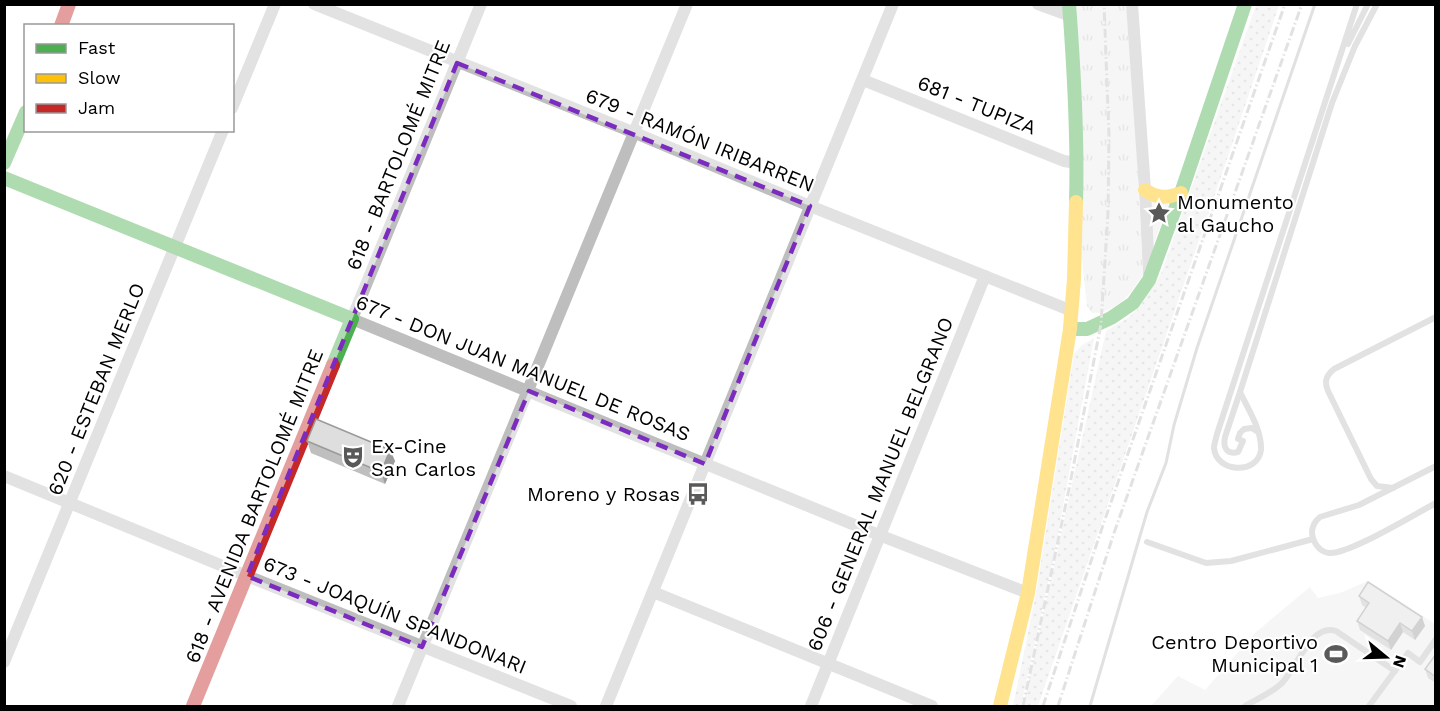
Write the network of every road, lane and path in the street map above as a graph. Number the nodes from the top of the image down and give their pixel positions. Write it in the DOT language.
graph roads {
  1 [pos="69,4"];
  2 [pos="275,4"];
  3 [pos="314,4"];
  4 [pos="481,4"];
  5 [pos="687,4"];
  6 [pos="893,4"];
  7 [pos="1038,4"];
  8 [pos="1132,4"];
  9 [pos="1245,4"];
  10 [pos="1358,4"];
  11 [pos="1368,4"];
  12 [pos="1377,4"];
  13 [pos="1070,10"];
  14 [pos="61,24"];
  15 [pos="457,63"];
  16 [pos="863,80"];
  17 [pos="1328,94"];
  18 [pos="234,103"];
  19 [pos="24,117"];
  20 [pos="222,132"];
  21 [pos="635,133"];
  22 [pos="4,163"];
  23 [pos="1077,163"];
  24 [pos="4,178"];
  25 [pos="1145,190"];
  26 [pos="1180,193"];
  27 [pos="810,206"];
  28 [pos="175,247"];
  29 [pos="985,276"];
  30 [pos="1149,280"];
  31 [pos="1071,311"];
  32 [pos="1436,317"];
  33 [pos="352,319"];
  34 [pos="1070,329"];
  35 [pos="529,391"];
  36 [pos="1240,392"];
  37 [pos="1258,432"];
  38 [pos="705,464"];
  39 [pos="1436,466"];
  40 [pos="4,476"];
  41 [pos="1393,488"];
  42 [pos="70,503"];
  43 [pos="1436,503"];
  44 [pos="879,535"];
  45 [pos="1313,539"];
  46 [pos="1147,542"];
  47 [pos="247,576"];
  48 [pos="652,592"];
  49 [pos="1028,593"];
  50 [pos="1436,639"];
  51 [pos="422,647"];
  52 [pos="4,662"];
  53 [pos="829,664"];
  54 [pos="1395,671"];
  55 [pos="193,706"];
  56 [pos="398,706"];
  57 [pos="572,706"];
  58 [pos="606,706"];
  59 [pos="812,706"];
  60 [pos="932,706"];
  61 [pos="1000,706"];
  62 [pos="1245,706"];
  63 [pos="1369,706"];
  1 -- 14 [label="street"];
  2 -- 18 [label="street"];
  3 -- 15 [label="street, 679 - RAMÓN IRIBARREN"];
  4 -- 15 [label="street, 618 - BARTOLOMÉ MITRE"];
  5 -- 21 [label="street"];
  6 -- 16 [label="street"];
  7 -- 13 [label="street"];
  8 -- 25 [label="street"];
  9 -- 26 [label="street"];
  10 -- 17 [label="lane"];
  11 -- 17 [label="lane"];
  12 -- 36 [label="lane"];
  13 -- 23 [label="street"];
  15 -- 21 [label="street, 679 - RAMÓN IRIBARREN"];
  15 -- 33 [label="street, 618 - BARTOLOMÉ MITRE"];
  16 -- 23 [label="street, 681 - TUPIZA"];
  16 -- 27 [label="street"];
  17 -- 37 [label="lane"];
  19 -- 22 [label="street"];
  20 -- 28 [label="street, 620 - ESTEBAN MERLO"];
  21 -- 27 [label="street, 679 - RAMÓN IRIBARREN"];
  21 -- 35 [label="street"];
  23 -- 31 [label="street"];
  24 -- 28 [label="street, 677 - DON JUAN MANUEL DE ROSAS"];
  25 -- 26 [label="street"];
  25 -- 30 [label="street"];
  26 -- 30 [label="street"];
  27 -- 29 [label="street, 679 - RAMÓN IRIBARREN"];
  27 -- 38 [label="street"];
  28 -- 33 [label="street, 677 - DON JUAN MANUEL DE ROSAS"];
  28 -- 42 [label="street, 620 - ESTEBAN MERLO"];
  29 -- 31 [label="street, 679 - RAMÓN IRIBARREN"];
  29 -- 44 [label="street, 606 - GENERAL MANUEL BELGRANO"];
  30 -- 34 [label="street"];
  31 -- 34 [label="street"];
  32 -- 41 [label="lane"];
  33 -- 35 [label="street, 677 - DON JUAN MANUEL DE ROSAS"];
  33 -- 47 [label="street, 618 - AVENIDA BARTOLOMÉ MITRE"];
  34 -- 49 [label="street"];
  35 -- 38 [label="street, 677 - DON JUAN MANUEL DE ROSAS"];
  35 -- 51 [label="street"];
  36 -- 37 [label="lane"];
  36 -- 37 [label="lane"];
  38 -- 44 [label="street, 677 - DON JUAN MANUEL DE ROSAS"];
  38 -- 48 [label="street"];
  39 -- 41 [label="lane"];
  40 -- 42 [label="street, 673 - JOAQUÍN SPANDONARI"];
  41 -- 45 [label="lane"];
  42 -- 47 [label="street, 673 - JOAQUÍN SPANDONARI"];
  42 -- 52 [label="street, 620 - ESTEBAN MERLO"];
  43 -- 45 [label="lane"];
  44 -- 49 [label="street, 677 - DON JUAN MANUEL DE ROSAS"];
  44 -- 53 [label="street, 606 - GENERAL MANUEL BELGRANO"];
  45 -- 46 [label="lane"];
  47 -- 51 [label="street, 673 - JOAQUÍN SPANDONARI"];
  47 -- 55 [label="street, 618 - AVENIDA BARTOLOMÉ MITRE"];
  48 -- 53 [label="street"];
  48 -- 58 [label="street"];
  49 -- 61 [label="street"];
  50 -- 54 [label="lane"];
  51 -- 56 [label="street"];
  51 -- 57 [label="street, 673 - JOAQUÍN SPANDONARI"];
  53 -- 59 [label="street, 606 - GENERAL MANUEL BELGRANO"];
  53 -- 60 [label="street"];
  54 -- 62 [label="lane"];
  54 -- 63 [label="lane"];
}
